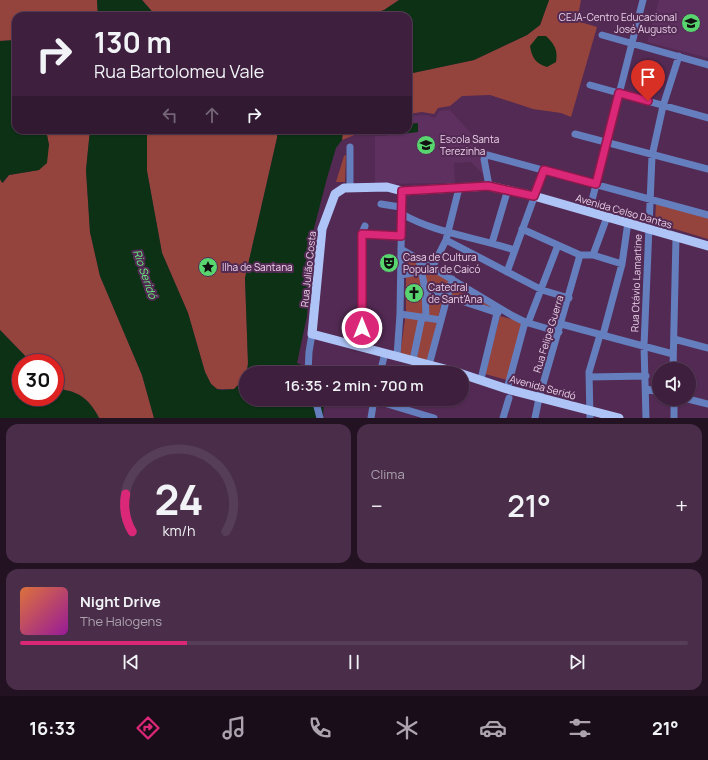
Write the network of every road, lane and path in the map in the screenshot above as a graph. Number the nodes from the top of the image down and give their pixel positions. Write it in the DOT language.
graph roads {
  1 [pos="643,0"];
  2 [pos="602,35"];
  3 [pos="632,43"];
  4 [pos="678,56"];
  5 [pos="708,65"];
  6 [pos="590,84"];
  7 [pos="619,93"];
  8 [pos="663,106"];
  9 [pos="708,118"];
  10 [pos="575,134"];
  11 [pos="606,144"];
  12 [pos="350,147"];
  13 [pos="652,156"];
  14 [pos="708,169"];
  15 [pos="544,170"];
  16 [pos="596,184"];
  17 [pos="488,186"];
  18 [pos="350,187"];
  19 [pos="459,188"];
  20 [pos="508,189"];
  21 [pos="402,191"];
  22 [pos="534,196"];
  23 [pos="649,199"];
  24 [pos="381,204"];
  25 [pos="589,212"];
  26 [pos="402,214"];
  27 [pos="708,215"];
  28 [pos="607,217"];
  29 [pos="628,222"];
  30 [pos="648,228"];
  31 [pos="522,229"];
  32 [pos="448,232"];
  33 [pos="401,236"];
  34 [pos="676,237"];
  35 [pos="446,240"];
  36 [pos="492,243"];
  37 [pos="558,245"];
  38 [pos="708,246"];
  39 [pos="400,249"];
  40 [pos="514,250"];
  41 [pos="580,255"];
  42 [pos="593,255"];
  43 [pos="419,259"];
  44 [pos="622,264"];
  45 [pos="432,268"];
  46 [pos="422,271"];
  47 [pos="507,272"];
  48 [pos="401,275"];
  49 [pos="452,279"];
  50 [pos="425,289"];
  51 [pos="542,290"];
  52 [pos="447,297"];
  53 [pos="569,298"];
  54 [pos="498,310"];
  55 [pos="400,314"];
  56 [pos="424,318"];
  57 [pos="441,320"];
  58 [pos="526,322"];
  59 [pos="561,324"];
  60 [pos="559,332"];
  61 [pos="312,334"];
  62 [pos="602,335"];
  63 [pos="674,339"];
  64 [pos="362,345"];
  65 [pos="644,346"];
  66 [pos="708,348"];
  67 [pos="385,353"];
  68 [pos="673,354"];
  69 [pos="396,356"];
  70 [pos="413,360"];
  71 [pos="673,362"];
  72 [pos="429,365"];
  73 [pos="308,366"];
  74 [pos="382,366"];
  75 [pos="433,366"];
  76 [pos="469,375"];
  77 [pos="646,376"];
  78 [pos="589,377"];
  79 [pos="481,379"];
  80 [pos="646,389"];
  81 [pos="652,390"];
  82 [pos="508,393"];
  83 [pos="539,398"];
  84 [pos="696,401"];
  85 [pos="708,404"];
  86 [pos="317,406"];
  87 [pos="373,406"];
  88 [pos="396,406"];
  89 [pos="674,406"];
  90 [pos="590,414"];
  91 [pos="320,418"];
  92 [pos="372,418"];
  93 [pos="434,418"];
  94 [pos="504,418"];
  95 [pos="535,418"];
  96 [pos="619,418"];
  97 [pos="646,418"];
  98 [pos="674,418"];
  1 -- 3 [label="street"];
  2 -- 3 [label="street"];
  3 -- 4 [label="street"];
  3 -- 7 [label="street"];
  4 -- 5 [label="street"];
  4 -- 8 [label="street, Rua Otávio Lamartine"];
  6 -- 7 [label="street"];
  7 -- 8 [label="street"];
  7 -- 11 [label="street"];
  8 -- 9 [label="street"];
  8 -- 13 [label="street, Rua Otávio Lamartine"];
  10 -- 11 [label="street"];
  11 -- 13 [label="street"];
  11 -- 16 [label="street"];
  12 -- 18 [label="street"];
  13 -- 14 [label="street"];
  13 -- 23 [label="street, Rua Otávio Lamartine"];
  15 -- 16 [label="street"];
  15 -- 17 [label="street"];
  15 -- 22 [label="street"];
  16 -- 23 [label="street"];
  16 -- 25 [label="street"];
  17 -- 19 [label="main road, Avenida Celso Dantas"];
  17 -- 20 [label="main road, Avenida Celso Dantas"];
  18 -- 21 [label="main road, Avenida Celso Dantas"];
  18 -- 61 [label="main road, Rua Julião Costa"];
  19 -- 21 [label="main road, Avenida Celso Dantas"];
  19 -- 32 [label="street"];
  20 -- 22 [label="main road, Avenida Celso Dantas"];
  20 -- 36 [label="street"];
  21 -- 26 [label="street"];
  22 -- 25 [label="main road, Avenida Celso Dantas"];
  22 -- 31 [label="street"];
  23 -- 27 [label="street"];
  23 -- 30 [label="street, Rua Otávio Lamartine"];
  24 -- 26 [label="street"];
  25 -- 28 [label="main road, Avenida Celso Dantas"];
  26 -- 32 [label="street"];
  26 -- 33 [label="street"];
  28 -- 29 [label="main road, Avenida Celso Dantas"];
  28 -- 42 [label="street"];
  29 -- 30 [label="main road, Avenida Celso Dantas"];
  29 -- 44 [label="street"];
  30 -- 34 [label="main road, Avenida Celso Dantas"];
  30 -- 65 [label="street, Rua Otávio Lamartine"];
  31 -- 37 [label="street"];
  31 -- 40 [label="street"];
  32 -- 35 [label="street"];
  32 -- 36 [label="street"];
  33 -- 39 [label="street"];
  33 -- 64 [label="street"];
  34 -- 38 [label="main road, Avenida Celso Dantas"];
  34 -- 63 [label="street"];
  35 -- 45 [label="street"];
  35 -- 47 [label="street"];
  36 -- 40 [label="street"];
  37 -- 41 [label="street"];
  37 -- 51 [label="street"];
  39 -- 43 [label="street"];
  39 -- 48 [label="street"];
  40 -- 47 [label="street"];
  41 -- 42 [label="street"];
  41 -- 53 [label="street, Rua Felipe Guerra"];
  42 -- 44 [label="street"];
  43 -- 45 [label="street"];
  43 -- 46 [label="street"];
  44 -- 62 [label="street"];
  45 -- 49 [label="street"];
  46 -- 48 [label="street"];
  46 -- 50 [label="street"];
  47 -- 51 [label="street"];
  48 -- 55 [label="street"];
  49 -- 52 [label="street"];
  49 -- 54 [label="street"];
  50 -- 52 [label="street"];
  50 -- 56 [label="street"];
  51 -- 53 [label="street"];
  51 -- 58 [label="street"];
  52 -- 54 [label="street"];
  52 -- 57 [label="street"];
  53 -- 59 [label="street, Rua Felipe Guerra"];
  54 -- 58 [label="street"];
  54 -- 79 [label="street"];
  55 -- 56 [label="street"];
  55 -- 69 [label="street"];
  56 -- 57 [label="street"];
  56 -- 70 [label="street"];
  57 -- 72 [label="street"];
  58 -- 60 [label="street"];
  58 -- 82 [label="street"];
  59 -- 60 [label="street, Rua Felipe Guerra"];
  59 -- 62 [label="street"];
  60 -- 83 [label="street, Rua Felipe Guerra"];
  61 -- 64 [label="main road, Avenida Seridó"];
  61 -- 73 [label="street"];
  62 -- 65 [label="street"];
  62 -- 78 [label="street"];
  63 -- 66 [label="street"];
  63 -- 68 [label="street"];
  64 -- 67 [label="main road, Avenida Seridó"];
  65 -- 68 [label="street"];
  65 -- 77 [label="street, Rua Otávio Lamartine"];
  67 -- 69 [label="main road, Avenida Seridó"];
  67 -- 74 [label="street"];
  68 -- 71 [label="street"];
  69 -- 70 [label="main road, Avenida Seridó"];
  70 -- 72 [label="main road, Avenida Seridó"];
  72 -- 75 [label="main road, Avenida Seridó"];
  76 -- 79 [label="main road, Avenida Seridó"];
  77 -- 78 [label="street"];
  77 -- 80 [label="street, Rua Otávio Lamartine"];
  78 -- 90 [label="street"];
  79 -- 82 [label="main road, Avenida Seridó"];
  80 -- 81 [label="street"];
  80 -- 97 [label="street, Rua Otávio Lamartine"];
  82 -- 83 [label="main road, Avenida Seridó"];
  82 -- 94 [label="street"];
  83 -- 90 [label="main road, Avenida Seridó"];
  83 -- 95 [label="street, Rua Felipe Guerra"];
  84 -- 85 [label="street"];
  86 -- 91 [label="street"];
  87 -- 92 [label="street"];
  88 -- 93 [label="street"];
  89 -- 98 [label="street"];
  90 -- 96 [label="main road, Avenida Seridó"];
}
